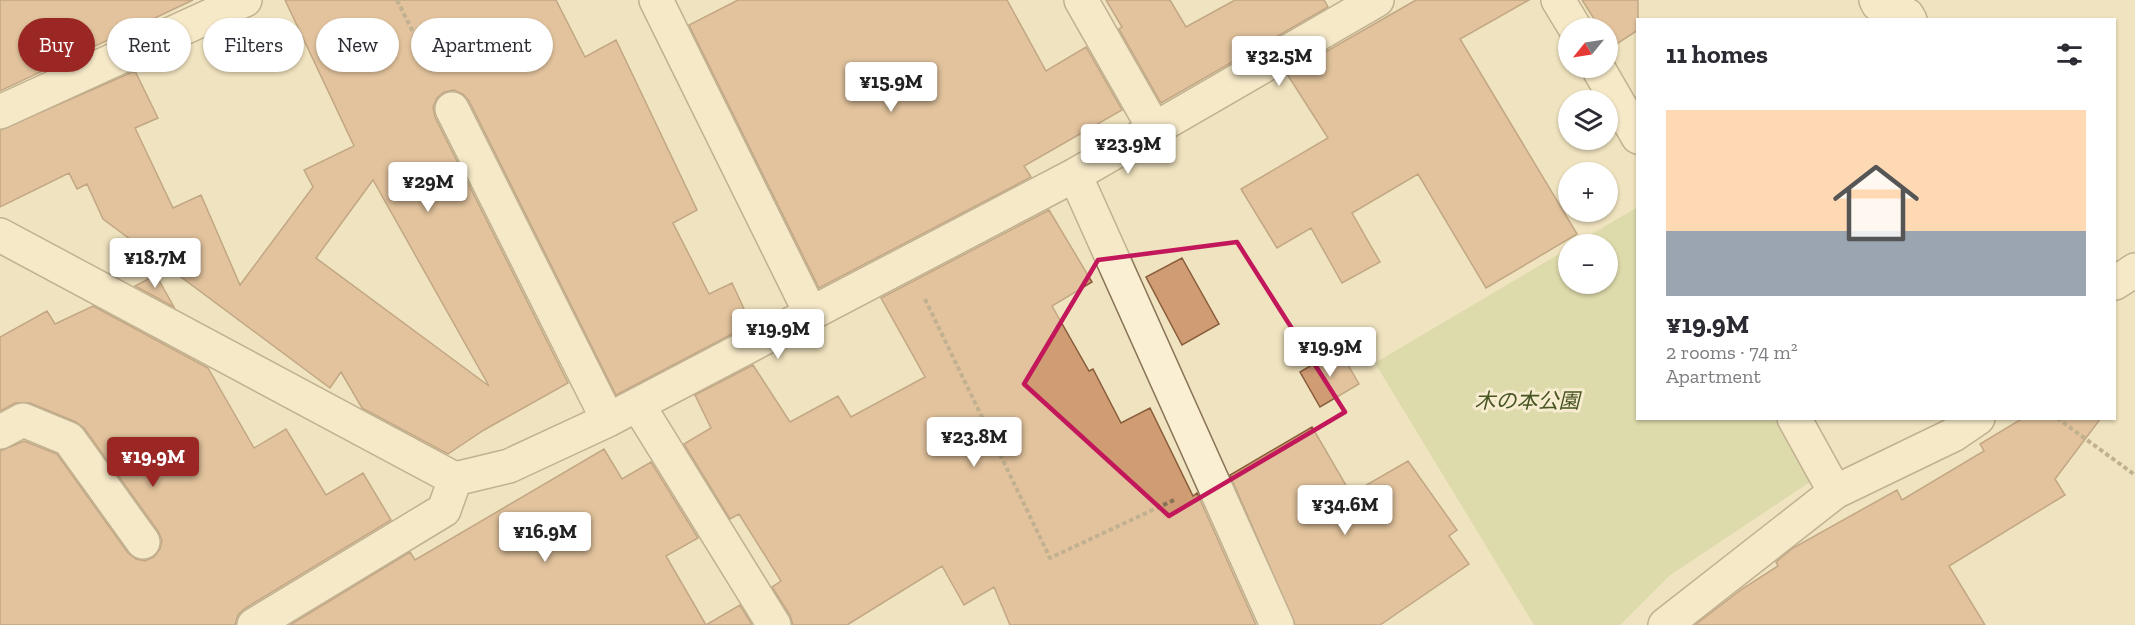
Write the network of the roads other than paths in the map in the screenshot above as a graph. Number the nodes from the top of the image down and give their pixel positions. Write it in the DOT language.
graph roads {
  1 [pos="245,0"];
  2 [pos="656,0"];
  3 [pos="1081,0"];
  4 [pos="1377,0"];
  5 [pos="1558,0"];
  6 [pos="1876,0"];
  7 [pos="1912,13"];
  8 [pos="1569,18"];
  9 [pos="1604,78"];
  10 [pos="452,110"];
  11 [pos="0,112"];
  12 [pos="1155,130"];
  13 [pos="1636,134"];
  14 [pos="1075,175"];
  15 [pos="0,235"];
  16 [pos="2135,270"];
  17 [pos="2116,282"];
  18 [pos="811,314"];
  19 [pos="638,405"];
  20 [pos="608,420"];
  21 [pos="1795,420"];
  22 [pos="1974,420"];
  23 [pos="0,432"];
  24 [pos="455,479"];
  25 [pos="1835,492"];
  26 [pos="143,542"];
  27 [pos="254,625"];
  28 [pos="774,625"];
  29 [pos="1277,625"];
  30 [pos="1665,625"];
  1 -- 11 [label="street"];
  2 -- 18 [label="street"];
  3 -- 12 [label="street"];
  4 -- 12 [label="street"];
  5 -- 8 [label="street"];
  6 -- 7 [label="street"];
  9 -- 13 [label="street"];
  10 -- 20 [label="street"];
  12 -- 14 [label="street"];
  14 -- 18 [label="street"];
  14 -- 29 [label="street"];
  15 -- 24 [label="street"];
  16 -- 17 [label="street"];
  18 -- 19 [label="street"];
  19 -- 20 [label="street"];
  19 -- 28 [label="street"];
  20 -- 24 [label="street"];
  21 -- 25 [label="street"];
  22 -- 25 [label="street"];
  23 -- 26 [label="street"];
  24 -- 27 [label="street"];
  25 -- 30 [label="street"];
}
